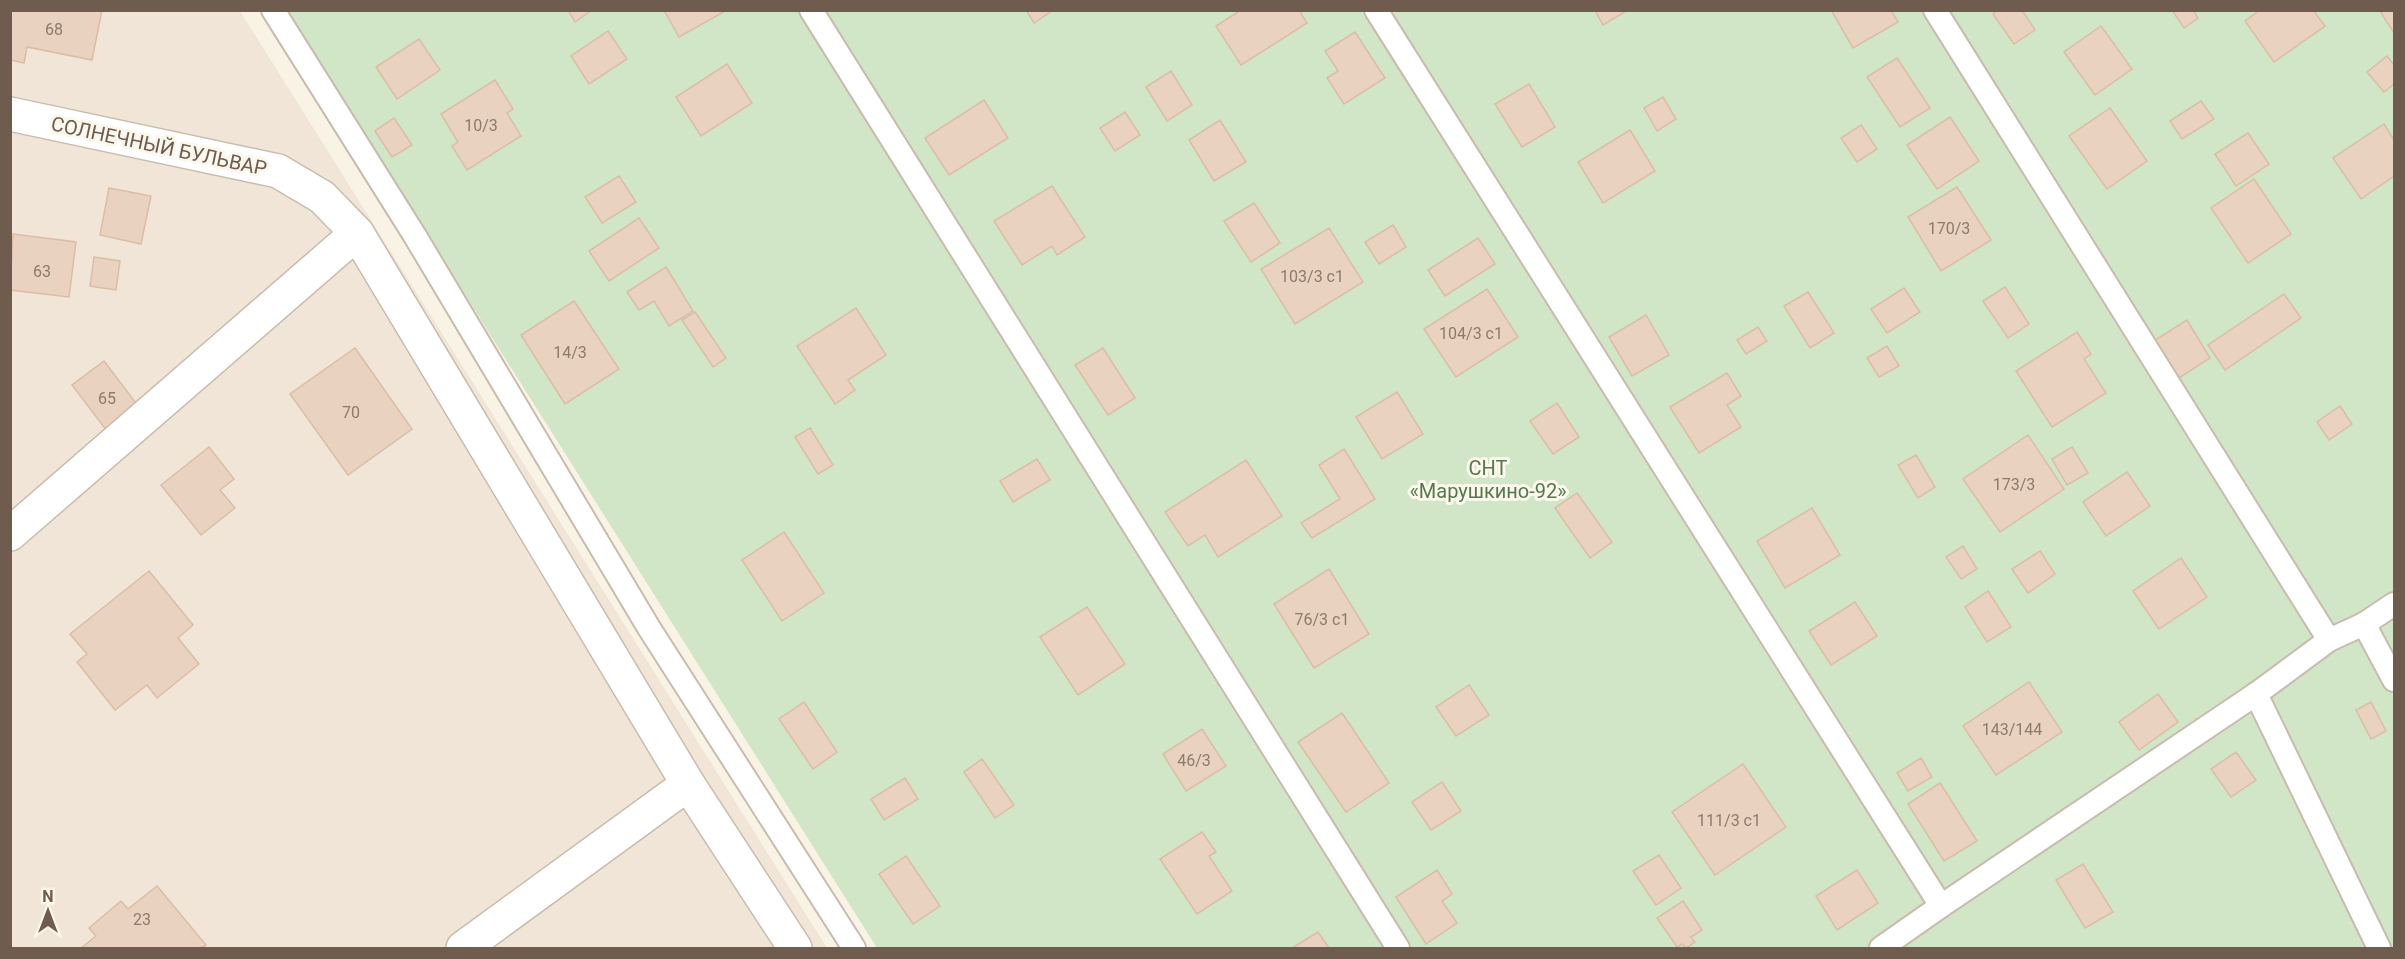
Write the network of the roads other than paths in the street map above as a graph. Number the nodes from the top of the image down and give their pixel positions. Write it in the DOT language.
graph roads {
  1 [pos="273,10"];
  2 [pos="811,10"];
  3 [pos="1376,10"];
  4 [pos="1935,10"];
  5 [pos="10,114"];
  6 [pos="357,233"];
  7 [pos="10,534"];
  8 [pos="2394,604"];
  9 [pos="2364,624"];
  10 [pos="2330,640"];
  11 [pos="2394,680"];
  12 [pos="2256,694"];
  13 [pos="688,784"];
  14 [pos="1941,906"];
  15 [pos="463,948"];
  16 [pos="795,948"];
  17 [pos="854,948"];
  18 [pos="1398,948"];
  19 [pos="1881,948"];
  20 [pos="2379,948"];
  1 -- 17 [label="lane"];
  2 -- 18 [label="lane"];
  3 -- 14 [label="lane"];
  4 -- 10 [label="lane"];
  5 -- 6 [label="street, СОЛНЕЧНЫЙ БУЛЬВАР"];
  6 -- 7 [label="street"];
  6 -- 13 [label="street, СОЛНЕЧНЫЙ БУЛЬВАР"];
  8 -- 9 [label="lane"];
  9 -- 10 [label="lane"];
  9 -- 11 [label="lane"];
  10 -- 12 [label="lane"];
  12 -- 14 [label="lane"];
  12 -- 20 [label="lane"];
  13 -- 15 [label="street"];
  13 -- 16 [label="street, СОЛНЕЧНЫЙ БУЛЬВАР"];
  14 -- 19 [label="lane"];
}
